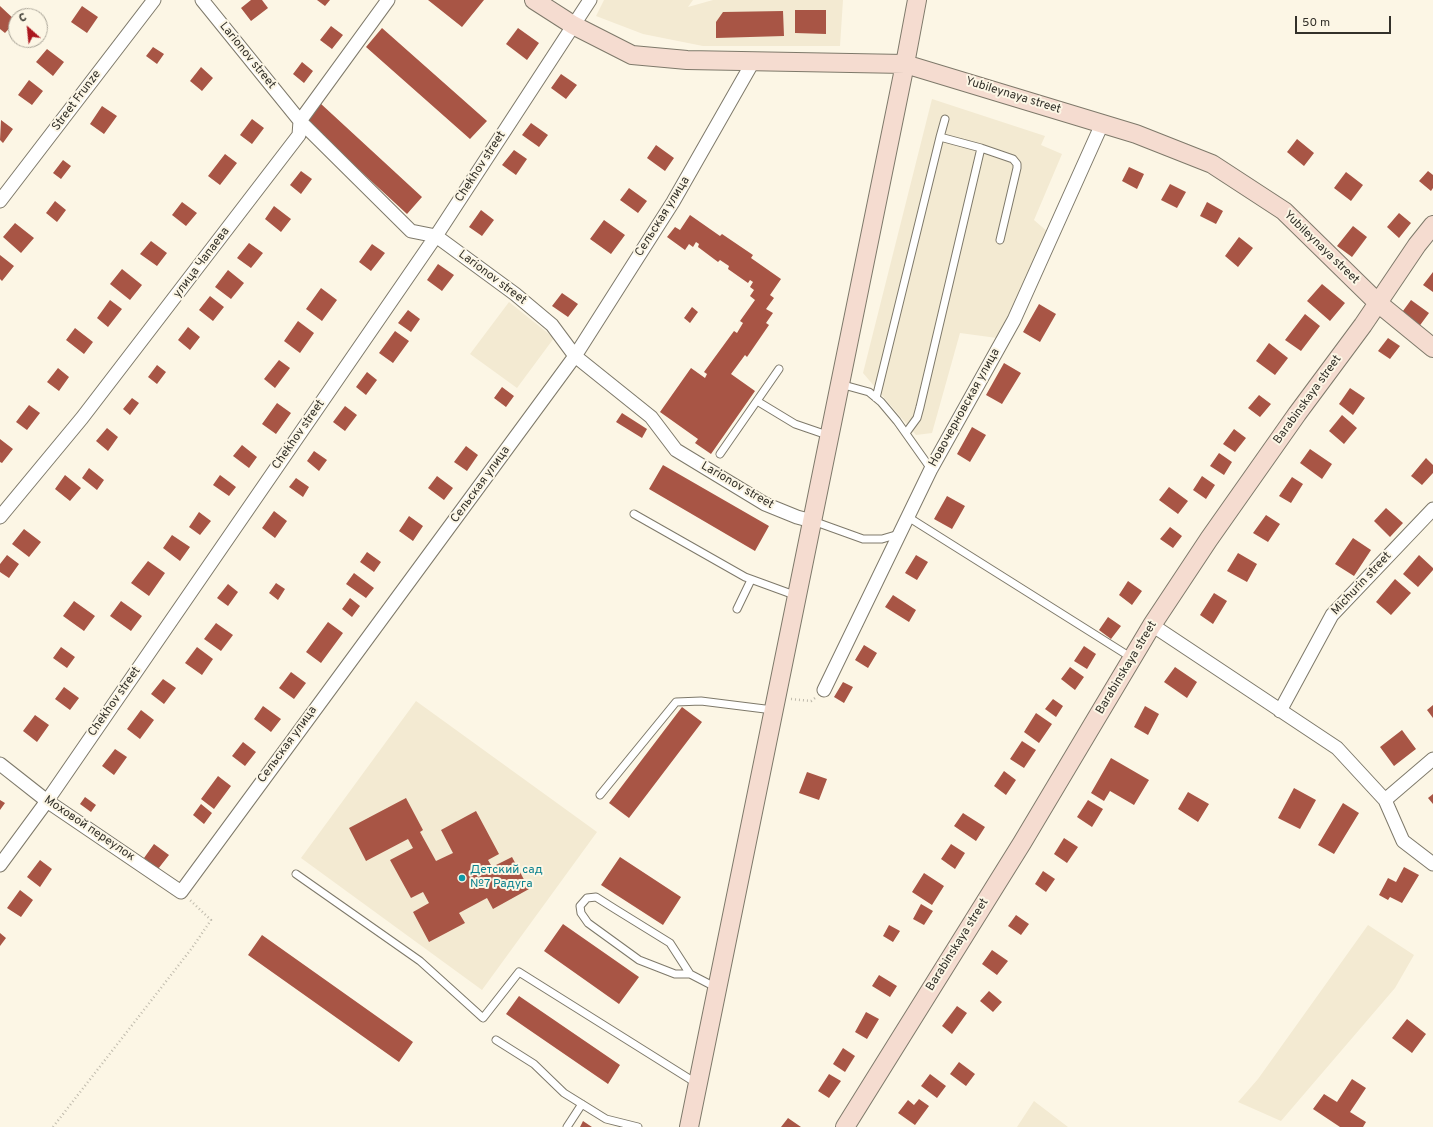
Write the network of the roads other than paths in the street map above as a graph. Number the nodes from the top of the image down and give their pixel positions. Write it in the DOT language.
graph roads {
  1 [pos="154,0"];
  2 [pos="202,0"];
  3 [pos="388,0"];
  4 [pos="534,0"];
  5 [pos="590,0"];
  6 [pos="916,0"];
  7 [pos="574,25"];
  8 [pos="754,60"];
  9 [pos="905,64"];
  10 [pos="945,119"];
  11 [pos="300,121"];
  12 [pos="1102,124"];
  13 [pos="940,137"];
  14 [pos="981,148"];
  15 [pos="0,201"];
  16 [pos="1433,225"];
  17 [pos="436,236"];
  18 [pos="1000,240"];
  19 [pos="1378,303"];
  20 [pos="1433,348"];
  21 [pos="575,356"];
  22 [pos="779,369"];
  23 [pos="840,384"];
  24 [pos="876,398"];
  25 [pos="757,401"];
  26 [pos="906,433"];
  27 [pos="830,436"];
  28 [pos="720,454"];
  29 [pos="931,469"];
  30 [pos="1433,509"];
  31 [pos="634,514"];
  32 [pos="0,517"];
  33 [pos="908,517"];
  34 [pos="812,521"];
  35 [pos="899,534"];
  36 [pos="751,580"];
  37 [pos="797,596"];
  38 [pos="737,609"];
  39 [pos="1152,625"];
  40 [pos="1132,658"];
  41 [pos="824,690"];
  42 [pos="775,703"];
  43 [pos="1280,711"];
  44 [pos="1433,759"];
  45 [pos="0,764"];
  46 [pos="600,795"];
  47 [pos="47,800"];
  48 [pos="1385,800"];
  49 [pos="1433,864"];
  50 [pos="0,865"];
  51 [pos="296,874"];
  52 [pos="181,892"];
  53 [pos="690,974"];
  54 [pos="718,988"];
  55 [pos="496,1040"];
  56 [pos="698,1084"];
  57 [pos="582,1104"];
  58 [pos="567,1127"];
  59 [pos="638,1127"];
  60 [pos="689,1127"];
  61 [pos="845,1127"];
  1 -- 15 [label="street, Street Frunze"];
  2 -- 11 [label="street, Larionov street"];
  3 -- 11 [label="street, улица Чапаева"];
  4 -- 7 [label="street, Yubileynaya street"];
  5 -- 7 [label="street, Chekhov street"];
  6 -- 9 [label="street"];
  7 -- 8 [label="street, Yubileynaya street"];
  7 -- 17 [label="street, Chekhov street"];
  8 -- 9 [label="street, Yubileynaya street"];
  8 -- 21 [label="street, Сельская улица"];
  9 -- 12 [label="street, Yubileynaya street"];
  9 -- 23 [label="street"];
  10 -- 13 [label="lane"];
  11 -- 17 [label="street, Larionov street"];
  11 -- 32 [label="street, улица Чапаева"];
  12 -- 19 [label="street, Yubileynaya street"];
  12 -- 29 [label="street, Новочерновская улица"];
  13 -- 14 [label="lane"];
  13 -- 24 [label="lane"];
  14 -- 18 [label="lane"];
  14 -- 26 [label="lane"];
  16 -- 19 [label="street, Barabinskaya street"];
  17 -- 21 [label="street, Larionov street"];
  17 -- 47 [label="street, Chekhov street"];
  19 -- 20 [label="street, Yubileynaya street"];
  19 -- 39 [label="street, Barabinskaya street"];
  21 -- 34 [label="street, Larionov street"];
  21 -- 52 [label="street, Сельская улица"];
  22 -- 25 [label="lane"];
  23 -- 24 [label="lane"];
  23 -- 27 [label="street"];
  24 -- 26 [label="lane"];
  25 -- 27 [label="lane"];
  25 -- 28 [label="lane"];
  26 -- 29 [label="lane"];
  27 -- 34 [label="street"];
  29 -- 33 [label="street, Новочерновская улица"];
  30 -- 43 [label="street, Michurin street"];
  31 -- 36 [label="lane"];
  33 -- 35 [label="street, Новочерновская улица"];
  33 -- 40 [label="lane"];
  34 -- 35 [label="lane"];
  34 -- 37 [label="street"];
  35 -- 41 [label="street, Новочерновская улица"];
  36 -- 37 [label="lane"];
  36 -- 38 [label="lane"];
  37 -- 42 [label="street"];
  39 -- 40 [label="street, Barabinskaya street"];
  39 -- 43 [label="street"];
  40 -- 61 [label="street, Barabinskaya street"];
  42 -- 46 [label="lane"];
  42 -- 54 [label="street"];
  43 -- 48 [label="street"];
  44 -- 48 [label="street"];
  45 -- 47 [label="street, Моховой переулок"];
  47 -- 50 [label="street, Chekhov street"];
  47 -- 52 [label="street, Моховой переулок"];
  48 -- 49 [label="street"];
  51 -- 56 [label="lane"];
  53 -- 53 [label="lane"];
  53 -- 54 [label="lane"];
  54 -- 56 [label="street"];
  55 -- 57 [label="lane"];
  56 -- 60 [label="street"];
  57 -- 58 [label="lane"];
  57 -- 59 [label="lane"];
}
